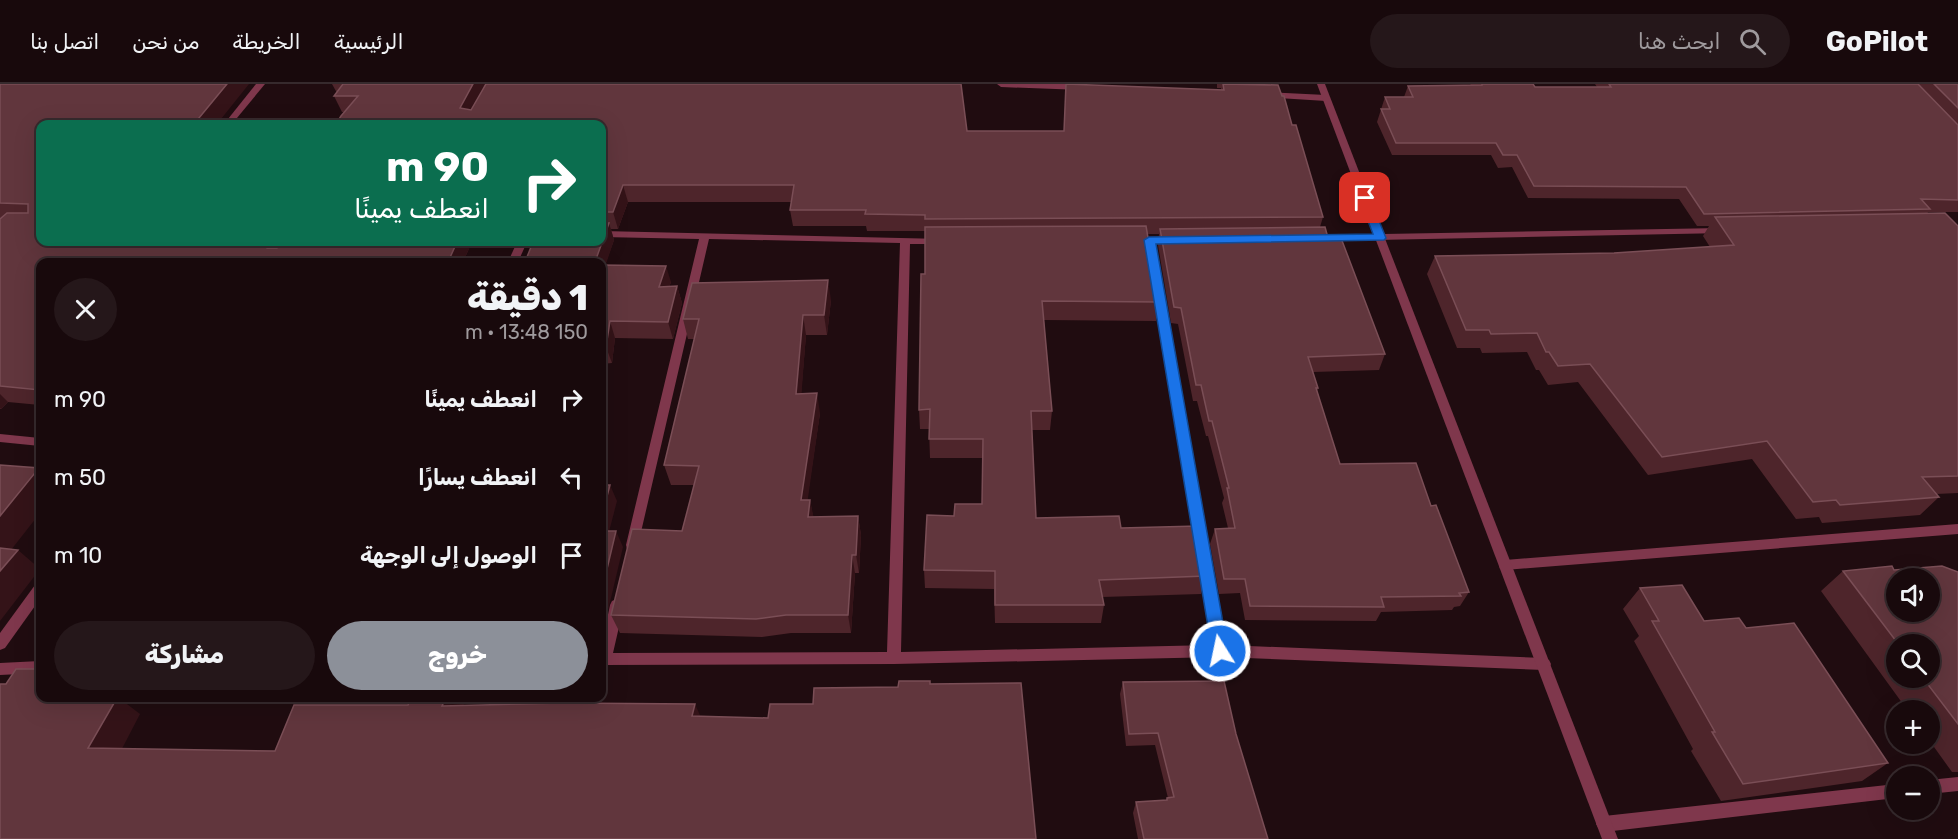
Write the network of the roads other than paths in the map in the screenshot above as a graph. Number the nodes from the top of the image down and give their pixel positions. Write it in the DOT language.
graph roads {
  1 [pos="261,84"];
  2 [pos="1001,84"];
  3 [pos="1321,84"];
  4 [pos="1094,88"];
  5 [pos="1256,95"];
  6 [pos="1326,98"];
  7 [pos="231,120"];
  8 [pos="1734,230"];
  9 [pos="606,234"];
  10 [pos="705,236"];
  11 [pos="1380,238"];
  12 [pos="1311,239"];
  13 [pos="1126,240"];
  14 [pos="1149,240"];
  15 [pos="1184,240"];
  16 [pos="905,241"];
  17 [pos="952,241"];
  18 [pos="0,438"];
  19 [pos="36,442"];
  20 [pos="1958,529"];
  21 [pos="629,556"];
  22 [pos="1505,565"];
  23 [pos="621,590"];
  24 [pos="36,594"];
  25 [pos="0,644"];
  26 [pos="606,648"];
  27 [pos="1220,651"];
  28 [pos="894,658"];
  29 [pos="606,659"];
  30 [pos="1544,664"];
  31 [pos="36,667"];
  32 [pos="0,669"];
  33 [pos="1958,784"];
  34 [pos="1940,786"];
  35 [pos="1886,792"];
  36 [pos="1604,824"];
  37 [pos="1610,839"];
  1 -- 7 [label="street"];
  2 -- 4 [label="street"];
  3 -- 6 [label="street"];
  5 -- 6 [label="street"];
  6 -- 11 [label="street"];
  8 -- 11 [label="street"];
  9 -- 10 [label="street"];
  10 -- 16 [label="street"];
  10 -- 21 [label="street"];
  11 -- 12 [label="street"];
  11 -- 22 [label="street"];
  13 -- 14 [label="street"];
  14 -- 15 [label="street"];
  14 -- 27 [label="street"];
  16 -- 17 [label="street"];
  16 -- 28 [label="street"];
  18 -- 19 [label="street"];
  20 -- 22 [label="street"];
  22 -- 30 [label="street"];
  23 -- 26 [label="street"];
  24 -- 25 [label="street"];
  27 -- 28 [label="street"];
  27 -- 30 [label="street"];
  28 -- 29 [label="street"];
  30 -- 36 [label="street"];
  31 -- 32 [label="street"];
  33 -- 34 [label="street"];
  35 -- 36 [label="street"];
  36 -- 37 [label="street"];
}
